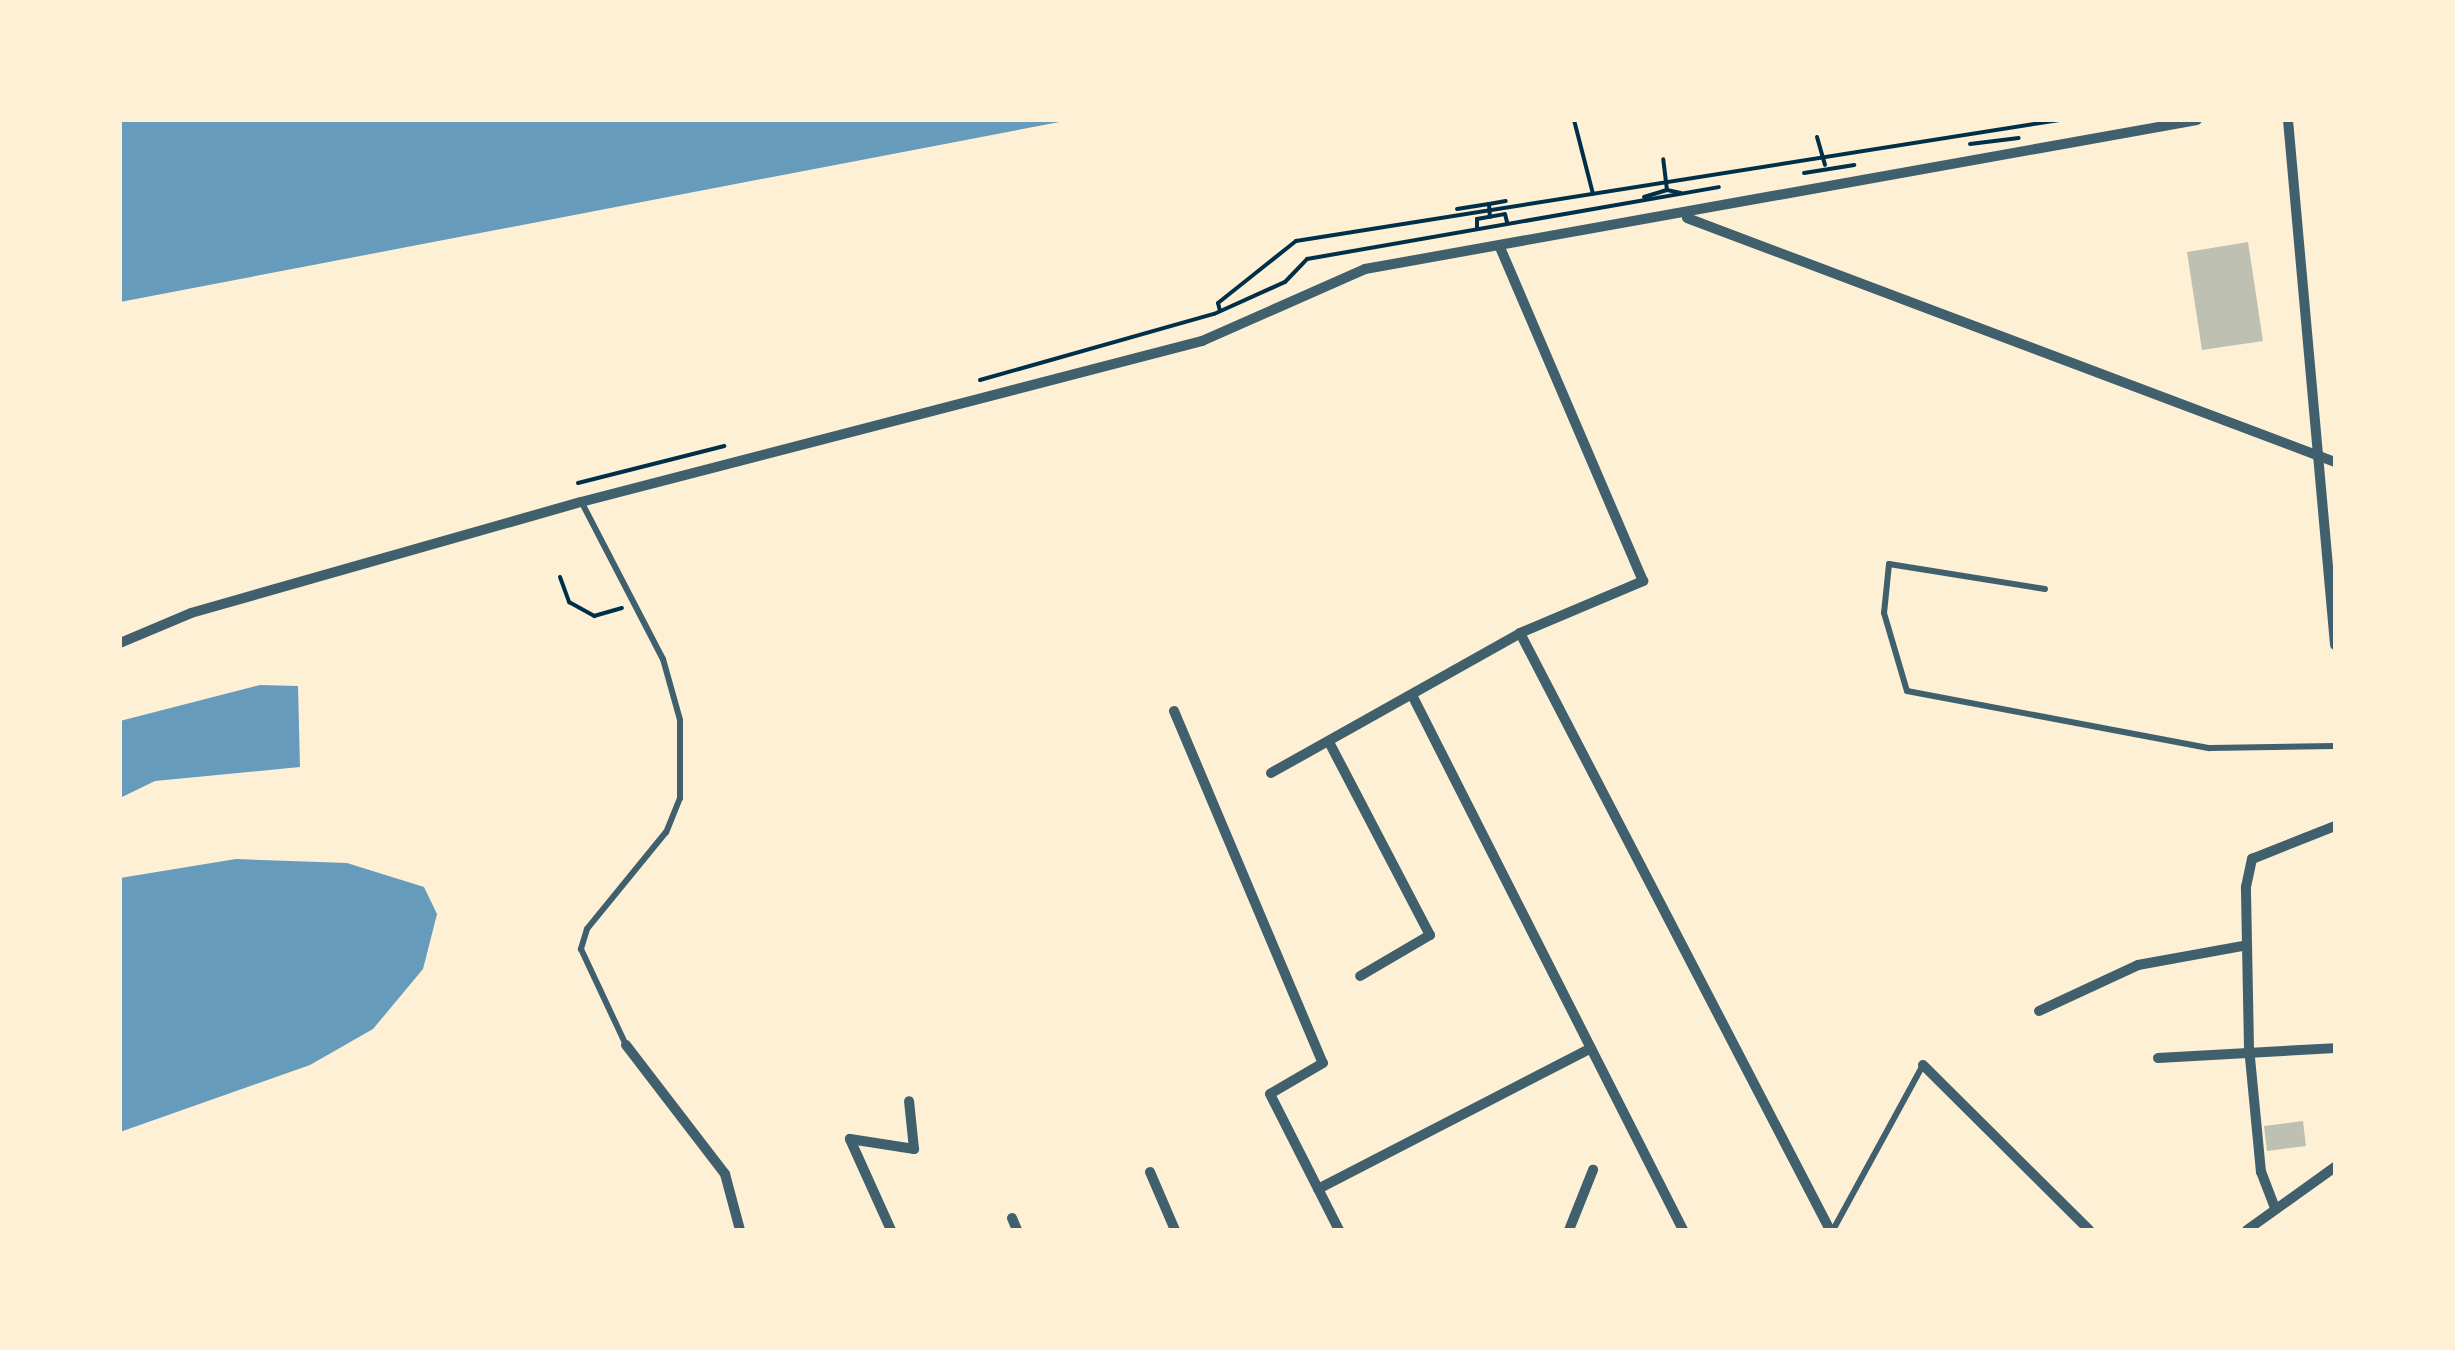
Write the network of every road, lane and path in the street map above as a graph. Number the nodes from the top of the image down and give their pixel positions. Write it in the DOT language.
graph roads {
  1 [pos="1574,120"];
  2 [pos="1989,120"];
  3 [pos="2058,120"];
  4 [pos="2197,120"];
  5 [pos="2288,120"];
  6 [pos="2017,133"];
  7 [pos="1992,134"];
  8 [pos="1817,137"];
  9 [pos="1971,141"];
  10 [pos="1822,158"];
  11 [pos="1663,159"];
  12 [pos="1825,165"];
  13 [pos="1854,165"];
  14 [pos="1804,173"];
  15 [pos="1666,186"];
  16 [pos="1592,194"];
  17 [pos="1681,194"];
  18 [pos="1506,201"];
  19 [pos="1628,202"];
  20 [pos="1457,209"];
  21 [pos="1490,210"];
  22 [pos="1686,217"];
  23 [pos="1507,222"];
  24 [pos="1478,227"];
  25 [pos="1500,249"];
  26 [pos="1220,311"];
  27 [pos="2318,458"];
  28 [pos="2335,462"];
  29 [pos="581,502"];
  30 [pos="560,576"];
  31 [pos="2045,590"];
  32 [pos="638,606"];
  33 [pos="1520,633"];
  34 [pos="120,643"];
  35 [pos="2335,646"];
  36 [pos="1412,697"];
  37 [pos="1174,711"];
  38 [pos="1329,742"];
  39 [pos="2335,746"];
  40 [pos="1270,773"];
  41 [pos="2335,826"];
  42 [pos="2243,946"];
  43 [pos="1360,976"];
  44 [pos="2038,1011"];
  45 [pos="626,1045"];
  46 [pos="1591,1048"];
  47 [pos="2249,1048"];
  48 [pos="2335,1048"];
  49 [pos="2158,1058"];
  50 [pos="1922,1065"];
  51 [pos="909,1101"];
  52 [pos="2335,1167"];
  53 [pos="1593,1170"];
  54 [pos="1150,1172"];
  55 [pos="1318,1189"];
  56 [pos="2275,1208"];
  57 [pos="1012,1218"];
  58 [pos="740,1230"];
  59 [pos="892,1230"];
  60 [pos="1017,1230"];
  61 [pos="1175,1230"];
  62 [pos="1339,1230"];
  63 [pos="1569,1230"];
  64 [pos="1683,1230"];
  65 [pos="1832,1230"];
  66 [pos="2089,1230"];
  67 [pos="2246,1230"];
  1 -- 16 [label="path"];
  2 -- 7 [label="path"];
  3 -- 7 [label="path"];
  4 -- 22 [label="street"];
  5 -- 27 [label="street"];
  6 -- 7 [label="path"];
  7 -- 9 [label="path"];
  7 -- 10 [label="path"];
  8 -- 10 [label="path"];
  10 -- 12 [label="path"];
  10 -- 15 [label="path"];
  11 -- 15 [label="path"];
  12 -- 13 [label="path"];
  12 -- 14 [label="path"];
  15 -- 16 [label="path"];
  15 -- 17 [label="path"];
  15 -- 19 [label="path"];
  16 -- 21 [label="path"];
  18 -- 21 [label="path"];
  20 -- 21 [label="path"];
  21 -- 23 [label="path"];
  21 -- 24 [label="path"];
  21 -- 26 [label="path"];
  22 -- 25 [label="street"];
  22 -- 27 [label="street"];
  25 -- 29 [label="street"];
  25 -- 33 [label="street"];
  27 -- 28 [label="street"];
  27 -- 35 [label="street"];
  29 -- 32 [label="lane"];
  29 -- 34 [label="street"];
  30 -- 32 [label="path"];
  31 -- 39 [label="lane"];
  32 -- 45 [label="lane"];
  33 -- 36 [label="street"];
  33 -- 65 [label="street"];
  36 -- 38 [label="street"];
  36 -- 46 [label="street"];
  37 -- 55 [label="street"];
  38 -- 40 [label="street"];
  38 -- 43 [label="street"];
  41 -- 42 [label="street"];
  42 -- 44 [label="street"];
  42 -- 47 [label="street"];
  45 -- 58 [label="street"];
  46 -- 55 [label="street"];
  46 -- 64 [label="street"];
  47 -- 48 [label="street"];
  47 -- 49 [label="street"];
  47 -- 56 [label="street"];
  50 -- 65 [label="lane"];
  50 -- 66 [label="street"];
  51 -- 59 [label="street"];
  52 -- 56 [label="street"];
  53 -- 63 [label="street"];
  54 -- 61 [label="street"];
  55 -- 62 [label="street"];
  56 -- 67 [label="street"];
  57 -- 60 [label="street"];
}
